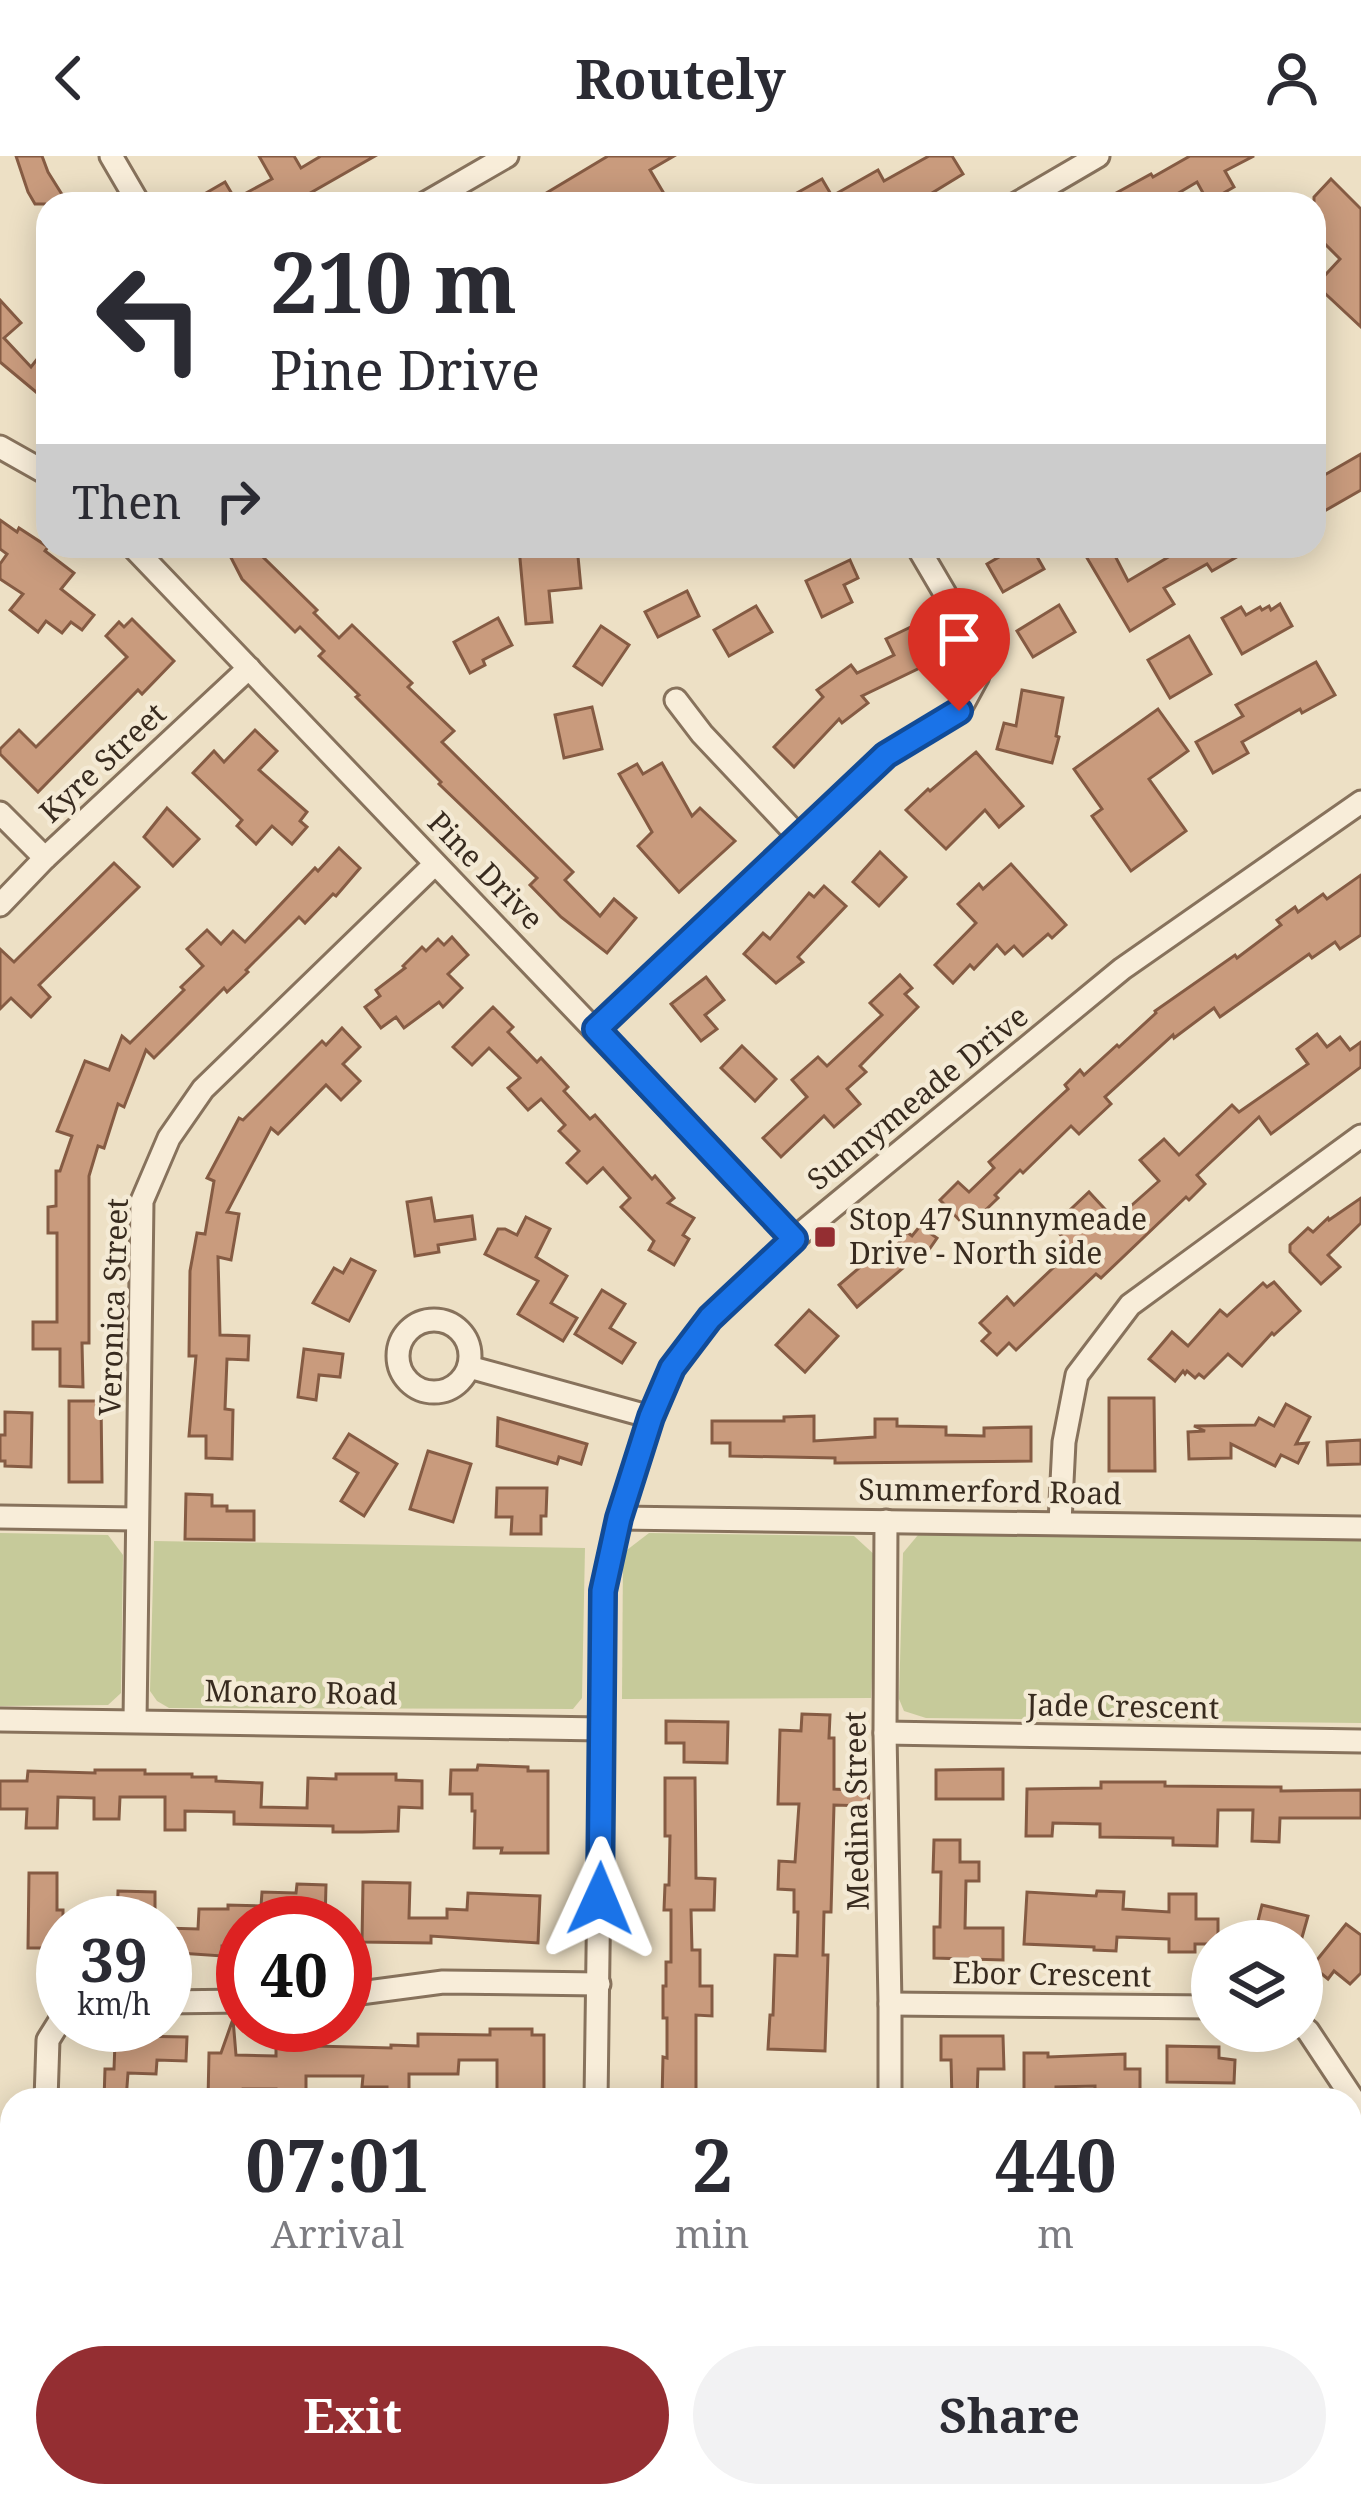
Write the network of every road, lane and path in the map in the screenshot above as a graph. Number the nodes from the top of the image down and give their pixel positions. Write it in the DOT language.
graph roads {
  1 [pos="111,156"];
  2 [pos="507,156"];
  3 [pos="1098,156"];
  4 [pos="132,192"];
  5 [pos="445,192"];
  6 [pos="1036,192"];
  7 [pos="0,447"];
  8 [pos="36,467"];
  9 [pos="144,558"];
  10 [pos="924,558"];
  11 [pos="249,668"];
  12 [pos="676,700"];
  13 [pos="1361,802"];
  14 [pos="0,813"];
  15 [pos="798,836"];
  16 [pos="45,858"];
  17 [pos="435,864"];
  18 [pos="0,905"];
  19 [pos="596,1029"];
  20 [pos="1361,1136"];
  21 [pos="794,1239"];
  22 [pos="469,1366"];
  23 [pos="651,1417"];
  24 [pos="0,1517"];
  25 [pos="619,1518"];
  26 [pos="137,1519"];
  27 [pos="886,1521"];
  28 [pos="1060,1522"];
  29 [pos="1361,1528"];
  30 [pos="0,1720"];
  31 [pos="135,1721"];
  32 [pos="602,1729"];
  33 [pos="885,1733"];
  34 [pos="1361,1741"];
  35 [pos="599,1984"];
  36 [pos="372,1991"];
  37 [pos="890,2004"];
  38 [pos="1191,2007"];
  39 [pos="48,2052"];
  40 [pos="1322,2052"];
  41 [pos="46,2088"];
  42 [pos="596,2088"];
  43 [pos="890,2088"];
  44 [pos="1346,2088"];
  1 -- 4 [label="street"];
  2 -- 5 [label="street"];
  3 -- 6 [label="street"];
  7 -- 8 [label="street"];
  9 -- 11 [label="street, Pine Drive"];
  10 -- 15 [label="street"];
  11 -- 16 [label="street, Kyre Street"];
  11 -- 17 [label="street, Pine Drive"];
  12 -- 15 [label="street"];
  13 -- 21 [label="street, Sunnymeade Drive"];
  14 -- 16 [label="street"];
  15 -- 19 [label="street"];
  16 -- 18 [label="street, Kyre Street"];
  17 -- 19 [label="street, Pine Drive"];
  17 -- 26 [label="street, Veronica Street"];
  19 -- 21 [label="street, Pine Drive"];
  20 -- 28 [label="street"];
  21 -- 23 [label="street, Sunnymeade Drive"];
  22 -- 23 [label="street"];
  23 -- 25 [label="street, Sunnymeade Drive"];
  24 -- 26 [label="street"];
  25 -- 27 [label="street, Summerford Road"];
  25 -- 32 [label="street, Sunnymeade Drive"];
  26 -- 31 [label="street, Veronica Street"];
  27 -- 28 [label="street, Summerford Road"];
  27 -- 33 [label="street, Medina Street"];
  28 -- 29 [label="street, Summerford Road"];
  30 -- 31 [label="street, Monaro Road"];
  31 -- 32 [label="street, Monaro Road"];
  32 -- 35 [label="street, Sunnymeade Drive"];
  33 -- 34 [label="street, Jade Crescent"];
  33 -- 37 [label="street, Medina Street"];
  35 -- 36 [label="street"];
  35 -- 42 [label="street, Sunnymeade Drive"];
  37 -- 38 [label="street, Ebor Crescent"];
  37 -- 43 [label="street, Medina Street"];
  39 -- 41 [label="street"];
  40 -- 44 [label="street"];
}
